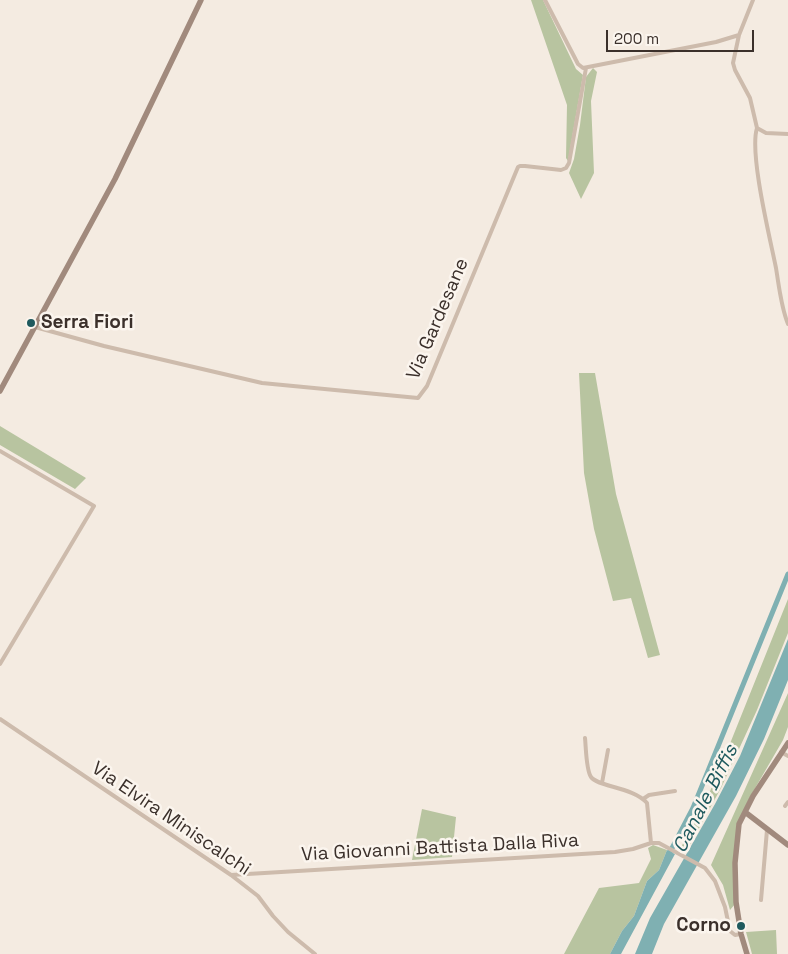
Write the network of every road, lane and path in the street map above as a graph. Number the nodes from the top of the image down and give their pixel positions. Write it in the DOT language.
graph roads {
  1 [pos="201,0"];
  2 [pos="546,0"];
  3 [pos="753,0"];
  4 [pos="740,35"];
  5 [pos="586,68"];
  6 [pos="757,128"];
  7 [pos="788,134"];
  8 [pos="788,324"];
  9 [pos="35,327"];
  10 [pos="0,391"];
  11 [pos="0,450"];
  12 [pos="0,664"];
  13 [pos="0,719"];
  14 [pos="585,738"];
  15 [pos="788,743"];
  16 [pos="608,750"];
  17 [pos="781,752"];
  18 [pos="788,756"];
  19 [pos="602,783"];
  20 [pos="675,791"];
  21 [pos="643,799"];
  22 [pos="745,812"];
  23 [pos="767,830"];
  24 [pos="650,843"];
  25 [pos="788,845"];
  26 [pos="230,875"];
  27 [pos="761,900"];
  28 [pos="741,934"];
  29 [pos="315,954"];
  30 [pos="747,954"];
  1 -- 9 [label="main road"];
  2 -- 5 [label="street"];
  3 -- 4 [label="street"];
  4 -- 5 [label="street"];
  4 -- 6 [label="street"];
  5 -- 9 [label="street, Via Gardesane"];
  6 -- 7 [label="street"];
  6 -- 8 [label="street"];
  9 -- 10 [label="main road"];
  11 -- 12 [label="street"];
  13 -- 26 [label="street, Via Elvira Miniscalchi"];
  14 -- 19 [label="street"];
  15 -- 17 [label="main road"];
  16 -- 19 [label="street"];
  17 -- 18 [label="street"];
  17 -- 22 [label="main road"];
  19 -- 21 [label="street"];
  20 -- 21 [label="street"];
  21 -- 24 [label="street"];
  22 -- 23 [label="main road"];
  22 -- 28 [label="main road"];
  23 -- 25 [label="main road"];
  23 -- 27 [label="street"];
  24 -- 26 [label="street, Via Giovanni Battista Dalla Riva"];
  24 -- 28 [label="street, Via Giovanni Battista Dalla Riva"];
  26 -- 29 [label="street, Via Elvira Miniscalchi"];
  28 -- 30 [label="main road"];
}
